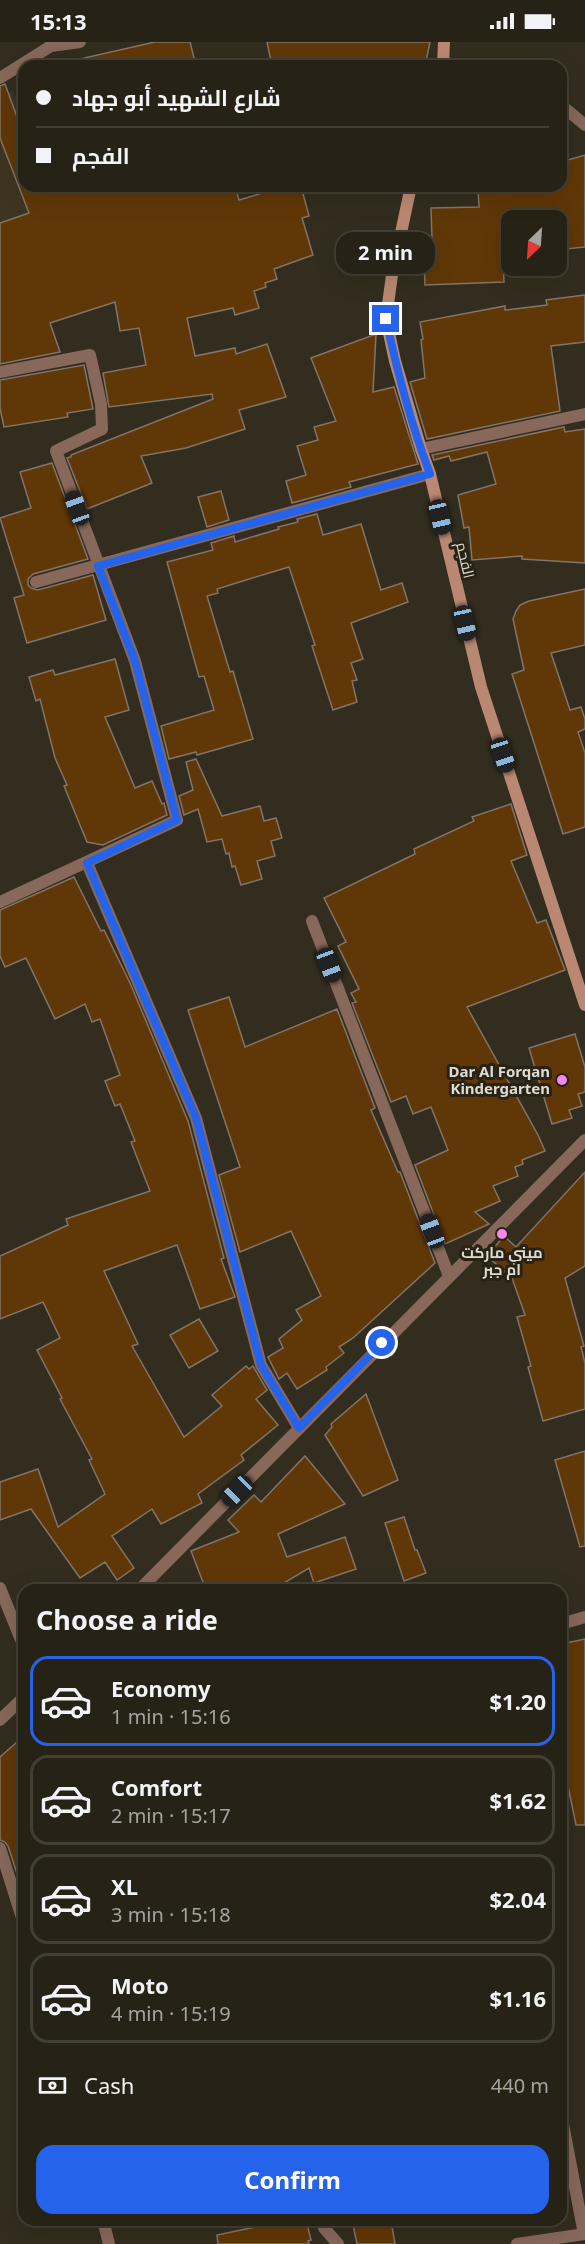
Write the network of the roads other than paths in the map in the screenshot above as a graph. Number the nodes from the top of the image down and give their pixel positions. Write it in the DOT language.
graph roads {
  1 [pos="80,42"];
  2 [pos="444,42"];
  3 [pos="50,44"];
  4 [pos="26,60"];
  5 [pos="442,60"];
  6 [pos="18,66"];
  7 [pos="0,78"];
  8 [pos="567,110"];
  9 [pos="585,125"];
  10 [pos="410,192"];
  11 [pos="0,372"];
  12 [pos="585,414"];
  13 [pos="421,449"];
  14 [pos="430,474"];
  15 [pos="98,566"];
  16 [pos="36,582"];
  17 [pos="87,863"];
  18 [pos="0,902"];
  19 [pos="312,921"];
  20 [pos="585,1005"];
  21 [pos="585,1140"];
  22 [pos="449,1276"];
  23 [pos="299,1428"];
  24 [pos="147,1584"];
  25 [pos="0,1588"];
  26 [pos="585,1617"];
  27 [pos="567,1622"];
  28 [pos="18,1632"];
  29 [pos="18,1703"];
  30 [pos="0,1720"];
  31 [pos="0,1848"];
  32 [pos="18,1905"];
  33 [pos="567,2145"];
  34 [pos="104,2226"];
  35 [pos="324,2226"];
  36 [pos="584,2234"];
  37 [pos="109,2244"];
  38 [pos="338,2244"];
  39 [pos="517,2244"];
  1 -- 3 [label="street"];
  2 -- 5 [label="main road"];
  3 -- 4 [label="street"];
  6 -- 7 [label="street"];
  8 -- 9 [label="street"];
  10 -- 13 [label="main road, الفجم"];
  11 -- 15 [label="street"];
  12 -- 13 [label="street"];
  13 -- 14 [label="main road, الفجم"];
  14 -- 15 [label="street"];
  14 -- 20 [label="main road, الفجم"];
  15 -- 16 [label="street"];
  15 -- 17 [label="street"];
  17 -- 18 [label="street"];
  17 -- 23 [label="street"];
  19 -- 22 [label="street"];
  21 -- 22 [label="street"];
  22 -- 23 [label="street"];
  23 -- 24 [label="street"];
  25 -- 28 [label="street"];
  26 -- 27 [label="street"];
  29 -- 30 [label="street"];
  31 -- 32 [label="street"];
  33 -- 36 [label="street"];
  34 -- 37 [label="street"];
  35 -- 38 [label="street"];
  36 -- 39 [label="street"];
}
